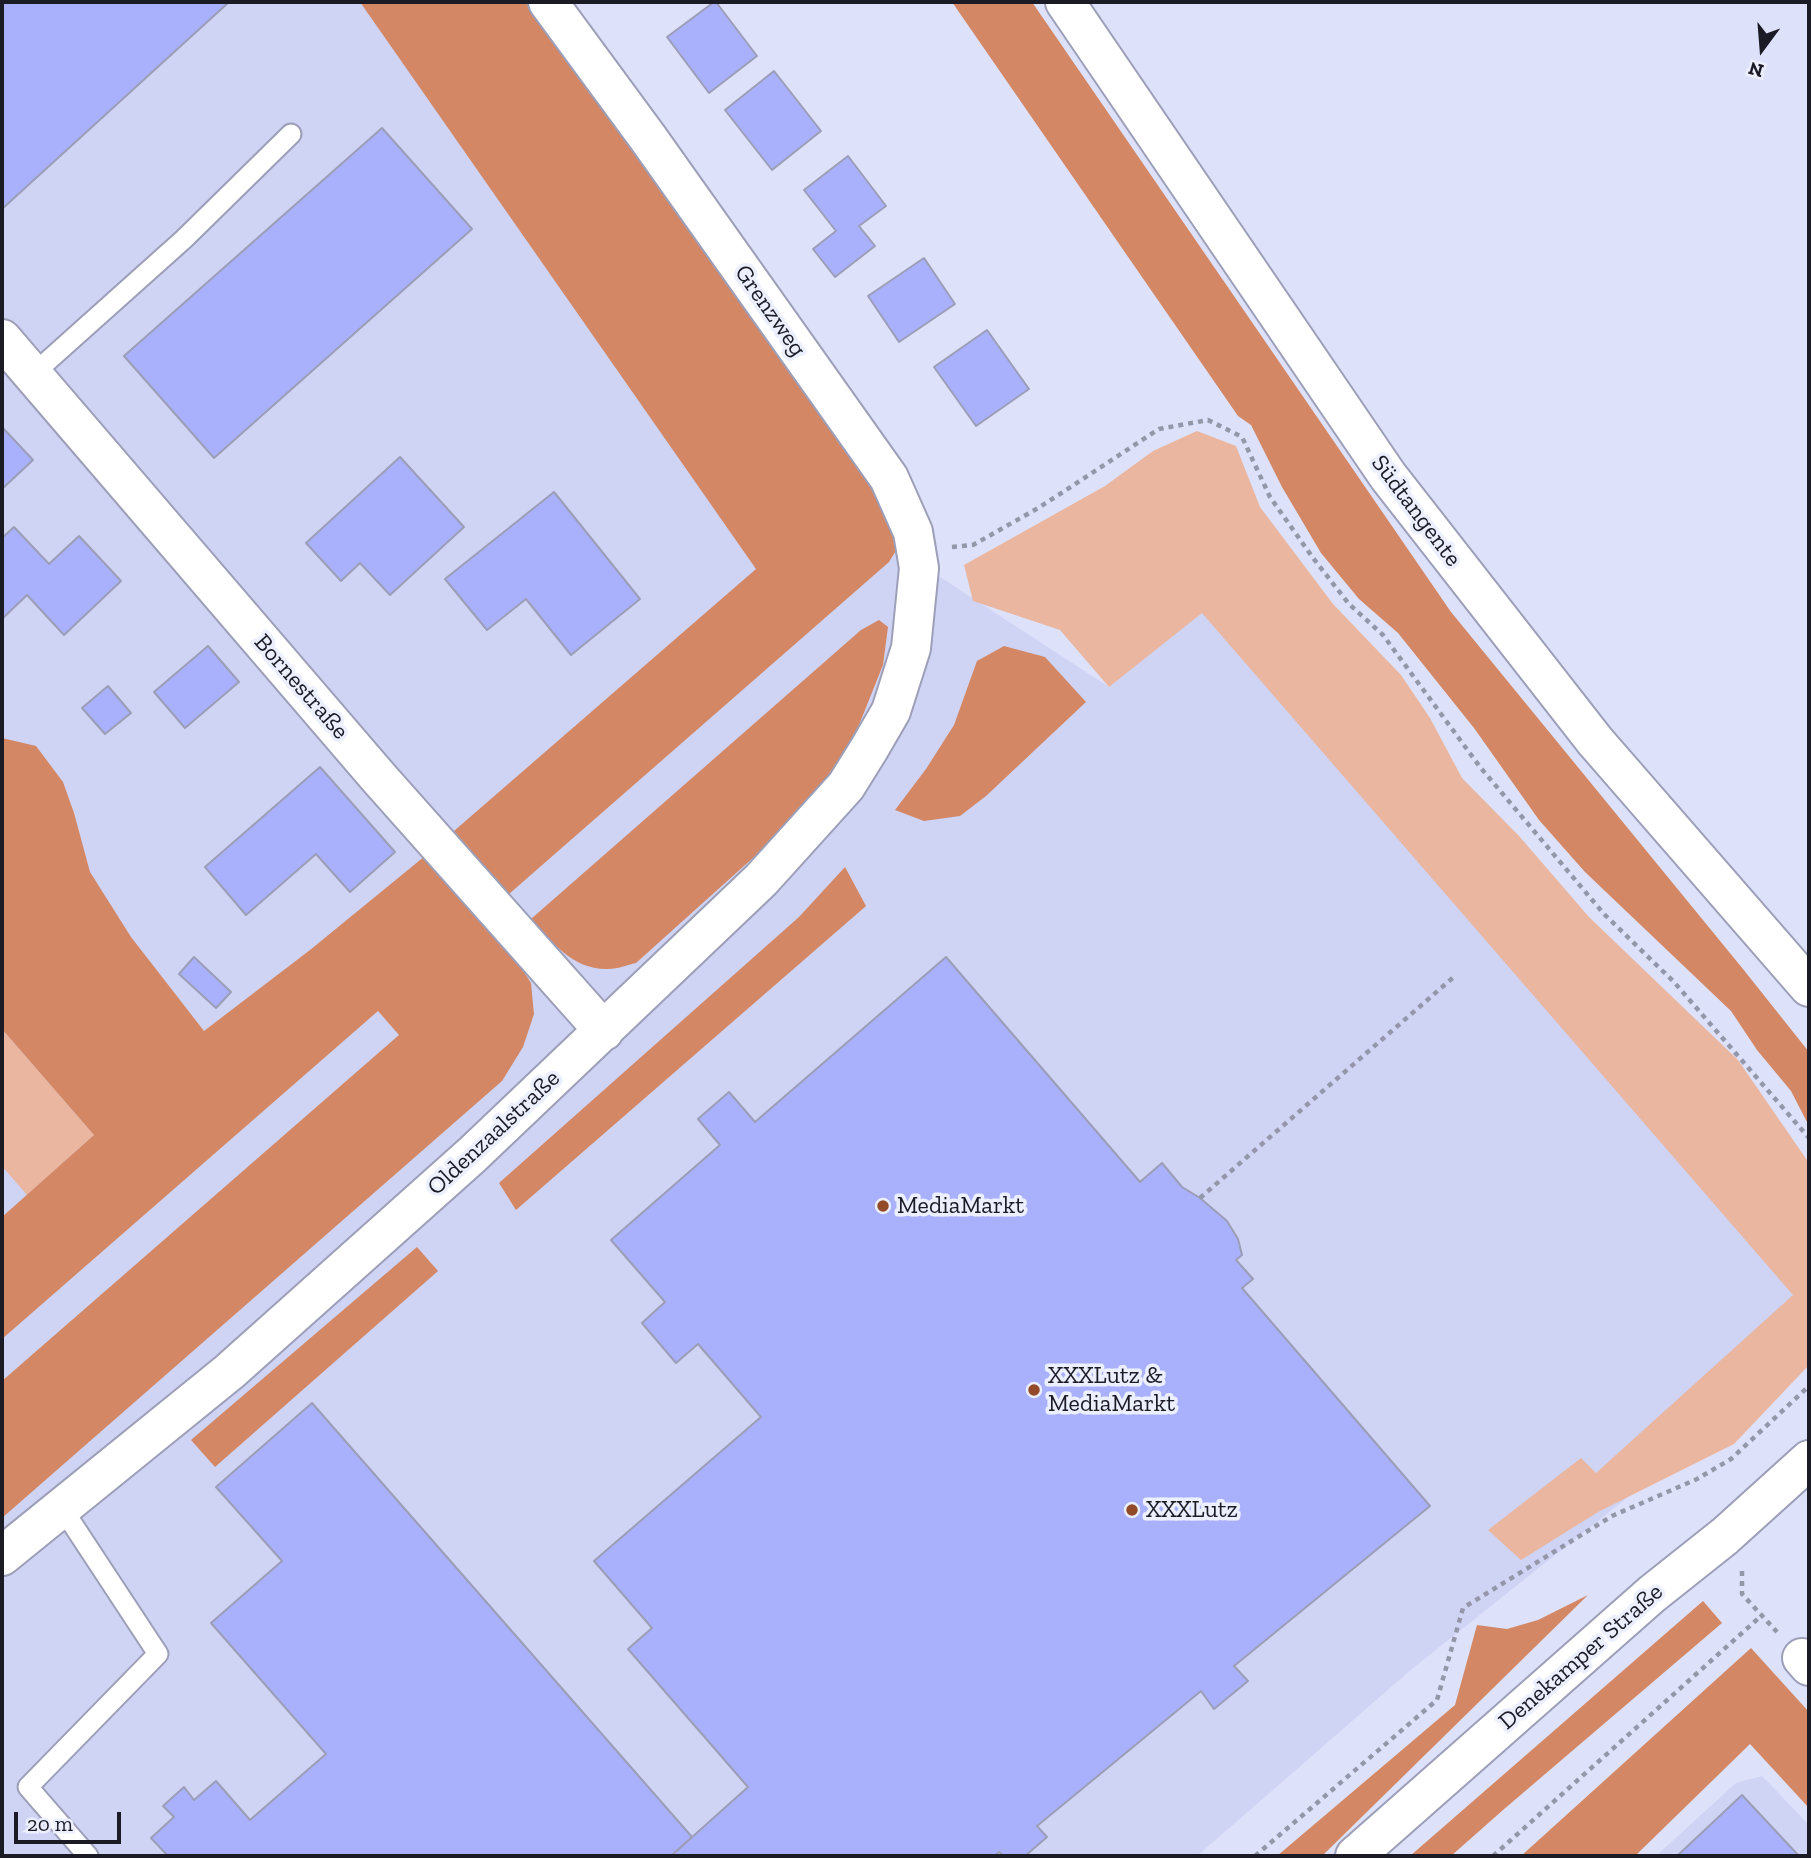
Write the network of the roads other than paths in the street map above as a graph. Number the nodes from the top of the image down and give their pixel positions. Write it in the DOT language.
graph roads {
  1 [pos="548,2"];
  2 [pos="1065,2"];
  3 [pos="291,134"];
  4 [pos="2,339"];
  5 [pos="32,375"];
  6 [pos="911,648"];
  7 [pos="1723,886"];
  8 [pos="1809,961"];
  9 [pos="1809,987"];
  10 [pos="604,1031"];
  11 [pos="1809,1460"];
  12 [pos="62,1508"];
  13 [pos="2,1556"];
  14 [pos="88,1856"];
  15 [pos="1355,1856"];
  1 -- 6 [label="street, Grenzweg"];
  2 -- 7 [label="street, Südtangente"];
  3 -- 5 [label="lane"];
  4 -- 5 [label="street, Bornestraße"];
  5 -- 10 [label="street, Bornestraße"];
  6 -- 10 [label="street, Oldenzaalstraße"];
  7 -- 8 [label="street"];
  7 -- 9 [label="street, Südtangente"];
  10 -- 12 [label="street, Oldenzaalstraße"];
  11 -- 15 [label="street, Denekamper Straße"];
  12 -- 13 [label="street, Oldenzaalstraße"];
  12 -- 14 [label="lane"];
}
